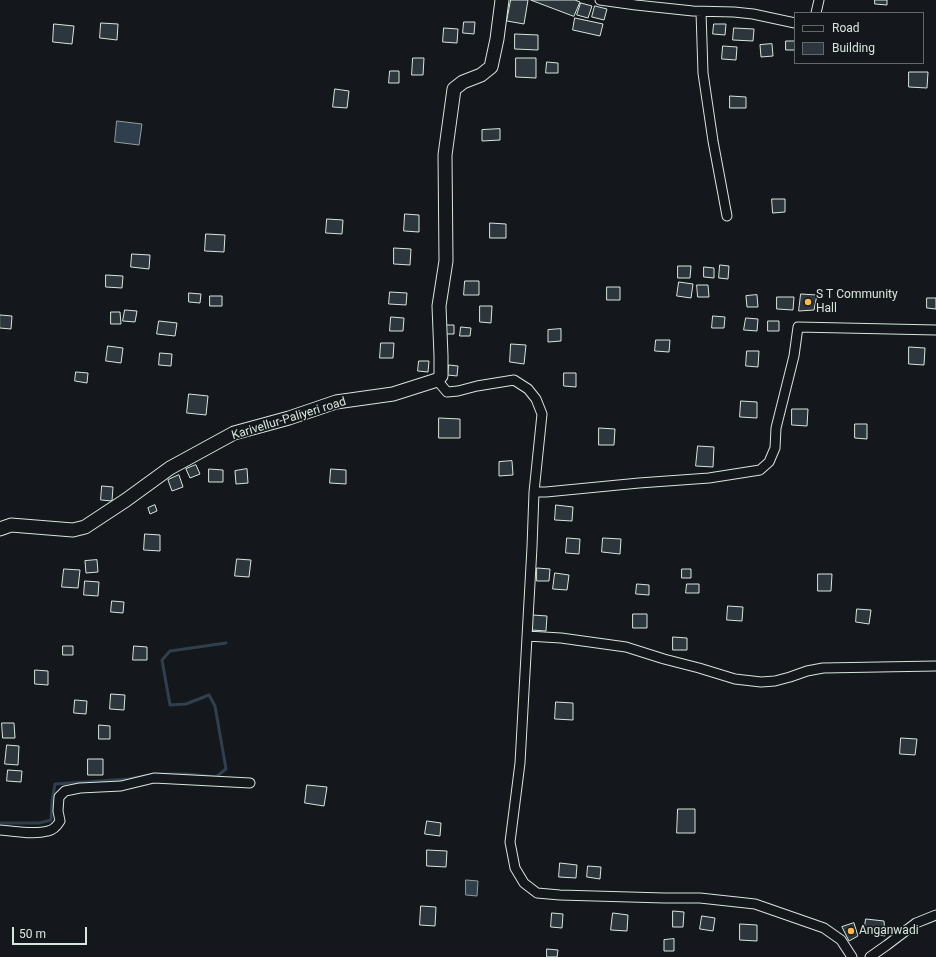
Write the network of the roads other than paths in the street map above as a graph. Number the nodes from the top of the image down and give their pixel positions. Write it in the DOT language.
graph roads {
  1 [pos="502,0"];
  2 [pos="600,0"];
  3 [pos="819,0"];
  4 [pos="701,12"];
  5 [pos="816,12"];
  6 [pos="794,23"];
  7 [pos="727,216"];
  8 [pos="936,330"];
  9 [pos="438,380"];
  10 [pos="534,492"];
  11 [pos="0,529"];
  12 [pos="527,636"];
  13 [pos="936,666"];
  14 [pos="250,783"];
  15 [pos="0,830"];
  16 [pos="936,915"];
  17 [pos="852,957"];
  18 [pos="870,957"];
  1 -- 9 [label="main road"];
  2 -- 4 [label="street"];
  3 -- 5 [label="street"];
  4 -- 6 [label="street"];
  4 -- 7 [label="street"];
  8 -- 10 [label="street"];
  9 -- 10 [label="street"];
  9 -- 11 [label="main road, Karivellur-Paliyeri road"];
  10 -- 12 [label="street"];
  12 -- 13 [label="street"];
  12 -- 17 [label="street"];
  14 -- 15 [label="street"];
  16 -- 18 [label="street"];
}
